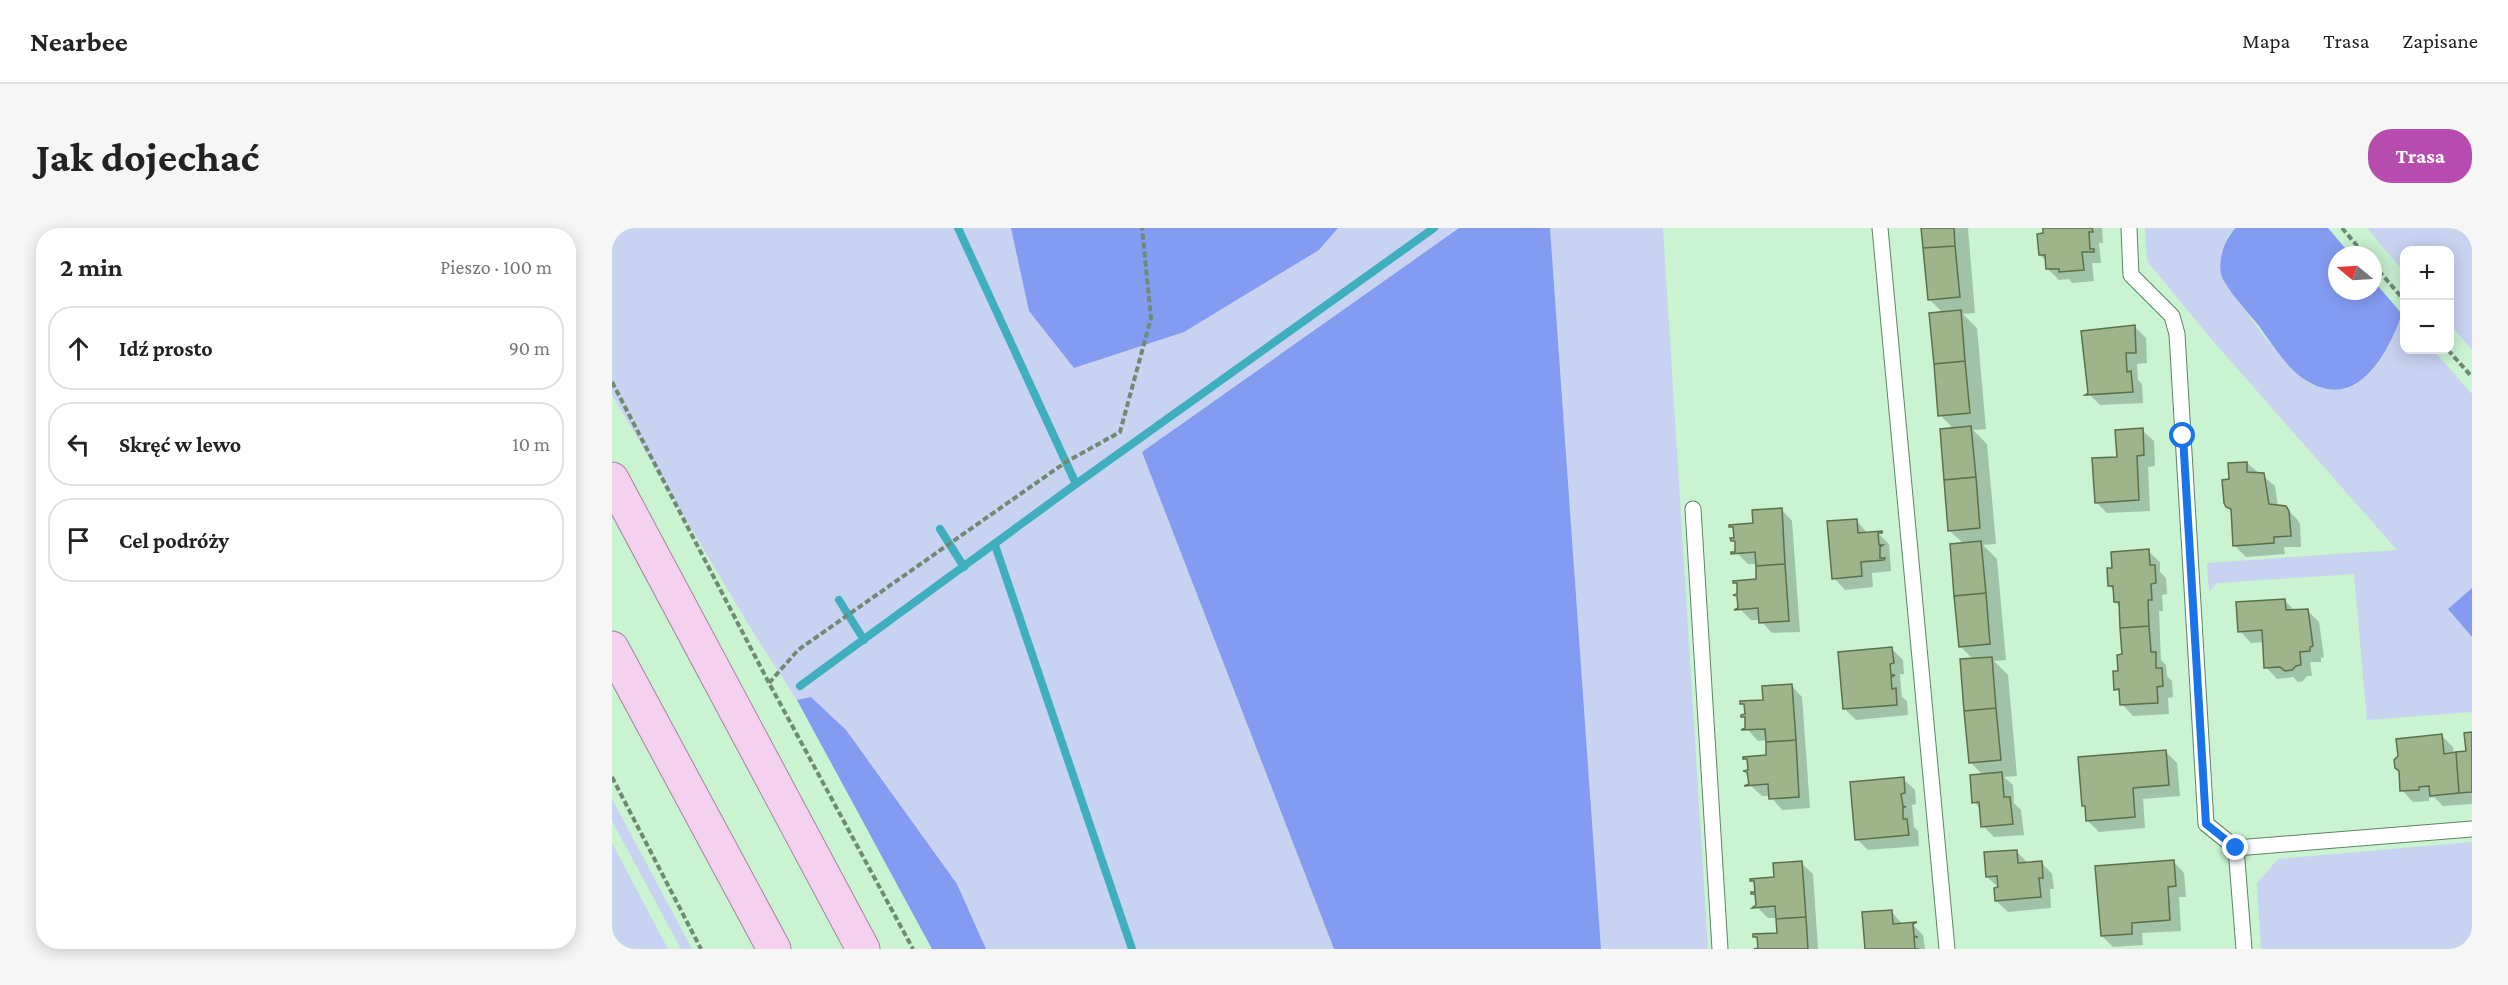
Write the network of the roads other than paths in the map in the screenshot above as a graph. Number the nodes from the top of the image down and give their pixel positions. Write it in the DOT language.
graph roads {
  1 [pos="1880,228"];
  2 [pos="2129,228"];
  3 [pos="612,479"];
  4 [pos="1693,509"];
  5 [pos="612,648"];
  6 [pos="2472,829"];
  7 [pos="2236,848"];
  8 [pos="774,949"];
  9 [pos="863,949"];
  10 [pos="1720,949"];
  11 [pos="1947,949"];
  12 [pos="2244,949"];
  1 -- 11 [label="lane"];
  2 -- 7 [label="lane"];
  3 -- 9 [label="main road"];
  4 -- 10 [label="lane"];
  5 -- 8 [label="main road"];
  6 -- 7 [label="lane"];
  7 -- 12 [label="lane"];
}
